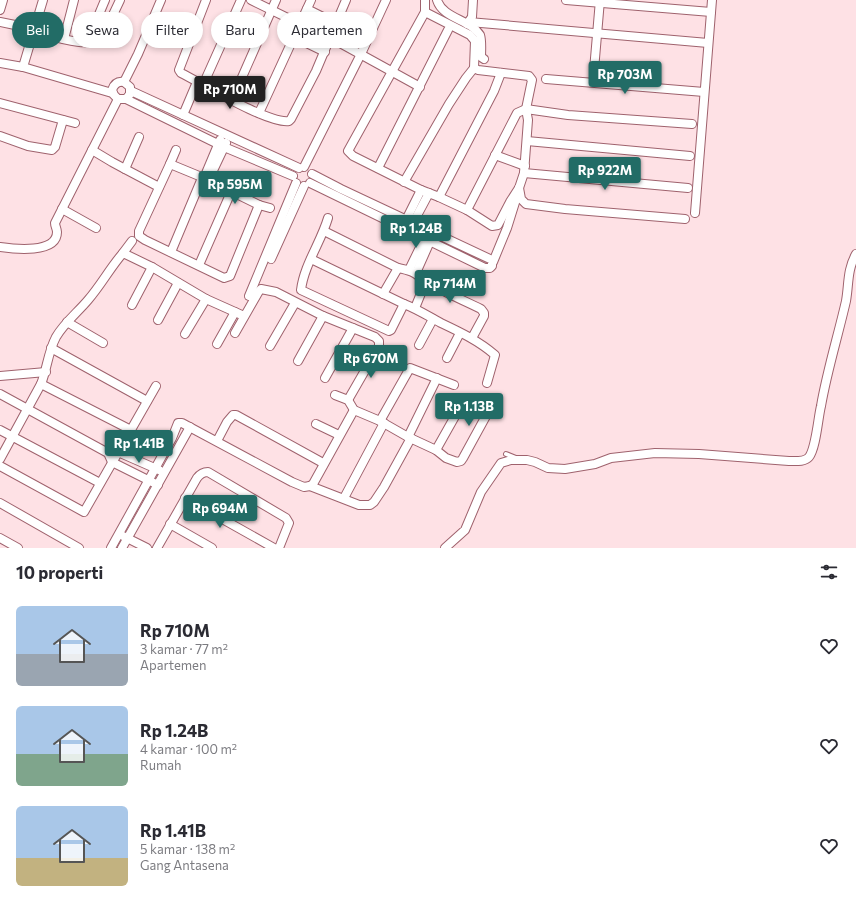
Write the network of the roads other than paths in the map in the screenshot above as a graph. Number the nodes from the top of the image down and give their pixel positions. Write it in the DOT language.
graph roads {
  1 [pos="3,0"];
  2 [pos="43,0"];
  3 [pos="74,0"];
  4 [pos="105,0"];
  5 [pos="120,0"];
  6 [pos="161,0"];
  7 [pos="206,0"];
  8 [pos="241,0"];
  9 [pos="252,0"];
  10 [pos="276,0"];
  11 [pos="311,0"];
  12 [pos="346,0"];
  13 [pos="386,0"];
  14 [pos="425,0"];
  15 [pos="437,0"];
  16 [pos="473,0"];
  17 [pos="566,0"];
  18 [pos="712,0"];
  19 [pos="599,1"];
  20 [pos="272,9"];
  21 [pos="307,9"];
  22 [pos="0,10"];
  23 [pos="39,12"];
  24 [pos="100,12"];
  25 [pos="114,12"];
  26 [pos="278,12"];
  27 [pos="306,12"];
  28 [pos="313,12"];
  29 [pos="341,12"];
  30 [pos="425,12"];
  31 [pos="711,12"];
  32 [pos="0,22"];
  33 [pos="468,23"];
  34 [pos="12,24"];
  35 [pos="448,30"];
  36 [pos="597,34"];
  37 [pos="64,38"];
  38 [pos="72,40"];
  39 [pos="708,42"];
  40 [pos="28,48"];
  41 [pos="289,48"];
  42 [pos="317,48"];
  43 [pos="327,48"];
  44 [pos="350,48"];
  45 [pos="325,52"];
  46 [pos="362,54"];
  47 [pos="484,59"];
  48 [pos="0,63"];
  49 [pos="23,67"];
  50 [pos="474,68"];
  51 [pos="594,70"];
  52 [pos="392,72"];
  53 [pos="501,73"];
  54 [pos="546,79"];
  55 [pos="124,82"];
  56 [pos="200,83"];
  57 [pos="420,87"];
  58 [pos="131,91"];
  59 [pos="704,92"];
  60 [pos="119,97"];
  61 [pos="232,100"];
  62 [pos="0,103"];
  63 [pos="526,109"];
  64 [pos="259,113"];
  65 [pos="183,115"];
  66 [pos="63,120"];
  67 [pos="75,122"];
  68 [pos="692,124"];
  69 [pos="226,135"];
  70 [pos="0,136"];
  71 [pos="139,137"];
  72 [pos="527,141"];
  73 [pos="221,146"];
  74 [pos="92,150"];
  75 [pos="176,150"];
  76 [pos="495,155"];
  77 [pos="690,156"];
  78 [pos="170,164"];
  79 [pos="302,168"];
  80 [pos="378,168"];
  81 [pos="125,169"];
  82 [pos="525,170"];
  83 [pos="312,174"];
  84 [pos="205,179"];
  85 [pos="301,182"];
  86 [pos="404,182"];
  87 [pos="159,187"];
  88 [pos="519,188"];
  89 [pos="688,188"];
  90 [pos="231,192"];
  91 [pos="425,192"];
  92 [pos="439,196"];
  93 [pos="259,206"];
  94 [pos="270,208"];
  95 [pos="62,209"];
  96 [pos="467,210"];
  97 [pos="695,213"];
  98 [pos="328,218"];
  99 [pos="685,219"];
  100 [pos="410,222"];
  101 [pos="96,228"];
  102 [pos="324,231"];
  103 [pos="429,235"];
  104 [pos="132,241"];
  105 [pos="0,248"];
  106 [pos="171,252"];
  107 [pos="123,253"];
  108 [pos="856,254"];
  109 [pos="271,259"];
  110 [pos="311,259"];
  111 [pos="199,265"];
  112 [pos="152,267"];
  113 [pos="398,268"];
  114 [pos="412,272"];
  115 [pos="426,281"];
  116 [pos="178,283"];
  117 [pos="384,294"];
  118 [pos="249,296"];
  119 [pos="206,299"];
  120 [pos="295,303"];
  121 [pos="404,304"];
  122 [pos="132,305"];
  123 [pos="415,308"];
  124 [pos="235,312"];
  125 [pos="244,316"];
  126 [pos="323,316"];
  127 [pos="433,319"];
  128 [pos="158,320"];
  129 [pos="67,322"];
  130 [pos="353,328"];
  131 [pos="460,333"];
  132 [pos="185,334"];
  133 [pos="235,334"];
  134 [pos="472,338"];
  135 [pos="103,343"];
  136 [pos="217,344"];
  137 [pos="419,345"];
  138 [pos="270,346"];
  139 [pos="51,348"];
  140 [pos="447,358"];
  141 [pos="298,361"];
  142 [pos="46,372"];
  143 [pos="0,376"];
  144 [pos="325,378"];
  145 [pos="437,378"];
  146 [pos="487,383"];
  147 [pos="41,384"];
  148 [pos="454,385"];
  149 [pos="156,386"];
  150 [pos="0,394"];
  151 [pos="335,395"];
  152 [pos="348,400"];
  153 [pos="147,401"];
  154 [pos="463,402"];
  155 [pos="492,405"];
  156 [pos="27,409"];
  157 [pos="354,410"];
  158 [pos="382,422"];
  159 [pos="316,424"];
  160 [pos="190,427"];
  161 [pos="0,430"];
  162 [pos="131,430"];
  163 [pos="339,435"];
  164 [pos="12,436"];
  165 [pos="410,438"];
  166 [pos="217,441"];
  167 [pos="436,450"];
  168 [pos="118,452"];
  169 [pos="108,453"];
  170 [pos="506,454"];
  171 [pos="0,459"];
  172 [pos="520,459"];
  173 [pos="112,462"];
  174 [pos="323,463"];
  175 [pos="0,466"];
  176 [pos="155,467"];
  177 [pos="165,473"];
  178 [pos="148,479"];
  179 [pos="100,483"];
  180 [pos="158,485"];
  181 [pos="310,486"];
  182 [pos="185,498"];
  183 [pos="344,498"];
  184 [pos="0,503"];
  185 [pos="170,524"];
  186 [pos="119,533"];
  187 [pos="0,538"];
  188 [pos="127,539"];
  189 [pos="65,545"];
  190 [pos="18,548"];
  191 [pos="79,548"];
  192 [pos="111,548"];
  193 [pos="122,548"];
  194 [pos="147,548"];
  195 [pos="157,548"];
  196 [pos="212,548"];
  197 [pos="274,548"];
  198 [pos="279,548"];
  199 [pos="445,548"];
  1 -- 22 [label="street"];
  2 -- 23 [label="street"];
  3 -- 37 [label="street"];
  4 -- 24 [label="street"];
  5 -- 25 [label="street"];
  6 -- 55 [label="street"];
  7 -- 56 [label="street"];
  8 -- 56 [label="street"];
  9 -- 20 [label="street"];
  10 -- 20 [label="street"];
  11 -- 21 [label="street"];
  12 -- 29 [label="street"];
  13 -- 46 [label="street"];
  14 -- 30 [label="street"];
  15 -- 33 [label="street"];
  16 -- 33 [label="street"];
  17 -- 19 [label="street"];
  18 -- 31 [label="street"];
  19 -- 31 [label="street"];
  19 -- 36 [label="street"];
  20 -- 26 [label="street"];
  20 -- 61 [label="street"];
  21 -- 27 [label="street"];
  21 -- 28 [label="street"];
  30 -- 50 [label="street"];
  30 -- 52 [label="street"];
  31 -- 39 [label="street"];
  32 -- 34 [label="street"];
  33 -- 36 [label="street"];
  33 -- 47 [label="street"];
  35 -- 57 [label="street"];
  36 -- 39 [label="street"];
  36 -- 51 [label="street"];
  37 -- 38 [label="street"];
  39 -- 59 [label="street"];
  40 -- 49 [label="street"];
  41 -- 64 [label="street"];
  42 -- 45 [label="street"];
  43 -- 45 [label="street"];
  44 -- 46 [label="street"];
  45 -- 64 [label="street"];
  46 -- 52 [label="street"];
  46 -- 79 [label="street"];
  48 -- 49 [label="street"];
  49 -- 60 [label="street"];
  50 -- 53 [label="street"];
  50 -- 86 [label="street"];
  52 -- 57 [label="street"];
  52 -- 80 [label="street"];
  53 -- 63 [label="street"];
  53 -- 92 [label="street"];
  54 -- 59 [label="street"];
  55 -- 58 [label="street"];
  55 -- 60 [label="street"];
  56 -- 61 [label="street"];
  56 -- 65 [label="street"];
  57 -- 80 [label="street"];
  58 -- 60 [label="street"];
  58 -- 65 [label="street"];
  59 -- 97 [label="street"];
  60 -- 73 [label="street"];
  60 -- 74 [label="street"];
  61 -- 64 [label="street"];
  62 -- 66 [label="street"];
  63 -- 68 [label="street"];
  63 -- 72 [label="street"];
  63 -- 76 [label="street"];
  65 -- 69 [label="street"];
  66 -- 67 [label="street"];
  66 -- 70 [label="street"];
  69 -- 73 [label="street"];
  69 -- 79 [label="street"];
  71 -- 81 [label="street"];
  72 -- 77 [label="street"];
  72 -- 82 [label="street"];
  73 -- 84 [label="street"];
  73 -- 85 [label="street"];
  74 -- 81 [label="street"];
  74 -- 95 [label="street"];
  75 -- 78 [label="street"];
  76 -- 82 [label="street"];
  76 -- 96 [label="street"];
  78 -- 84 [label="street"];
  78 -- 87 [label="street"];
  79 -- 83 [label="street"];
  79 -- 85 [label="street"];
  80 -- 86 [label="street"];
  81 -- 87 [label="street"];
  82 -- 88 [label="street"];
  82 -- 89 [label="street"];
  83 -- 85 [label="street"];
  83 -- 100 [label="street"];
  84 -- 90 [label="street"];
  84 -- 106 [label="street"];
  85 -- 103 [label="street"];
  85 -- 109 [label="street"];
  85 -- 118 [label="street"];
  86 -- 91 [label="street"];
  87 -- 106 [label="street"];
  88 -- 96 [label="street"];
  88 -- 99 [label="street"];
  88 -- 103 [label="street"];
  90 -- 93 [label="street"];
  90 -- 111 [label="street"];
  91 -- 92 [label="street"];
  91 -- 100 [label="street"];
  92 -- 96 [label="street"];
  93 -- 94 [label="street"];
  93 -- 111 [label="street"];
  95 -- 101 [label="street"];
  95 -- 105 [label="street"];
  98 -- 102 [label="street"];
  100 -- 103 [label="street"];
  102 -- 110 [label="street"];
  102 -- 113 [label="street"];
  103 -- 114 [label="street"];
  104 -- 107 [label="street"];
  106 -- 111 [label="street"];
  107 -- 112 [label="street"];
  107 -- 129 [label="street"];
  108 -- 172 [label="street"];
  110 -- 117 [label="street"];
  110 -- 121 [label="street"];
  112 -- 116 [label="street"];
  112 -- 122 [label="street"];
  113 -- 114 [label="street"];
  113 -- 117 [label="street"];
  114 -- 115 [label="street"];
  115 -- 123 [label="street"];
  115 -- 134 [label="street"];
  116 -- 119 [label="street"];
  116 -- 128 [label="street"];
  117 -- 121 [label="street"];
  119 -- 124 [label="street"];
  119 -- 132 [label="street"];
  120 -- 125 [label="street"];
  120 -- 126 [label="street"];
  120 -- 138 [label="street"];
  121 -- 123 [label="street"];
  123 -- 127 [label="street"];
  124 -- 125 [label="street"];
  124 -- 136 [label="street"];
  125 -- 133 [label="street"];
  126 -- 130 [label="street"];
  126 -- 141 [label="street"];
  127 -- 131 [label="street"];
  127 -- 137 [label="street"];
  129 -- 135 [label="street"];
  129 -- 139 [label="street"];
  130 -- 144 [label="street"];
  130 -- 152 [label="street"];
  131 -- 134 [label="street"];
  131 -- 140 [label="street"];
  134 -- 146 [label="street"];
  139 -- 142 [label="street"];
  139 -- 153 [label="street"];
  142 -- 143 [label="street"];
  142 -- 147 [label="street"];
  145 -- 148 [label="street"];
  145 -- 158 [label="street"];
  145 -- 165 [label="street"];
  147 -- 156 [label="street"];
  147 -- 162 [label="street"];
  149 -- 153 [label="street"];
  150 -- 156 [label="street"];
  151 -- 152 [label="street"];
  152 -- 157 [label="street"];
  153 -- 162 [label="street"];
  154 -- 167 [label="street"];
  155 -- 167 [label="street"];
  156 -- 164 [label="street"];
  156 -- 169 [label="street"];
  157 -- 158 [label="street"];
  157 -- 163 [label="street"];
  158 -- 165 [label="street"];
  158 -- 183 [label="street"];
  159 -- 163 [label="street"];
  160 -- 166 [label="street"];
  160 -- 176 [label="street"];
  160 -- 177 [label="street"];
  161 -- 164 [label="street"];
  162 -- 168 [label="street"];
  163 -- 174 [label="street"];
  164 -- 171 [label="street"];
  164 -- 179 [label="street"];
  165 -- 167 [label="street"];
  165 -- 183 [label="street"];
  166 -- 174 [label="street"];
  166 -- 181 [label="street"];
  168 -- 169 [label="street"];
  168 -- 173 [label="street"];
  168 -- 176 [label="street"];
  169 -- 173 [label="street"];
  170 -- 172 [label="lane"];
  172 -- 199 [label="street"];
  173 -- 178 [label="street"];
  173 -- 179 [label="street"];
  174 -- 181 [label="street"];
  175 -- 179 [label="street"];
  176 -- 177 [label="street"];
  176 -- 178 [label="street"];
  177 -- 180 [label="street"];
  178 -- 180 [label="street"];
  178 -- 186 [label="street"];
  180 -- 188 [label="street"];
  181 -- 183 [label="street"];
  182 -- 185 [label="street"];
  182 -- 197 [label="street"];
  182 -- 198 [label="street"];
  184 -- 189 [label="street"];
  185 -- 195 [label="street"];
  185 -- 196 [label="street"];
  186 -- 188 [label="street"];
  186 -- 192 [label="street"];
  187 -- 190 [label="street"];
  188 -- 193 [label="street"];
  188 -- 194 [label="street"];
  189 -- 191 [label="street"];
}
